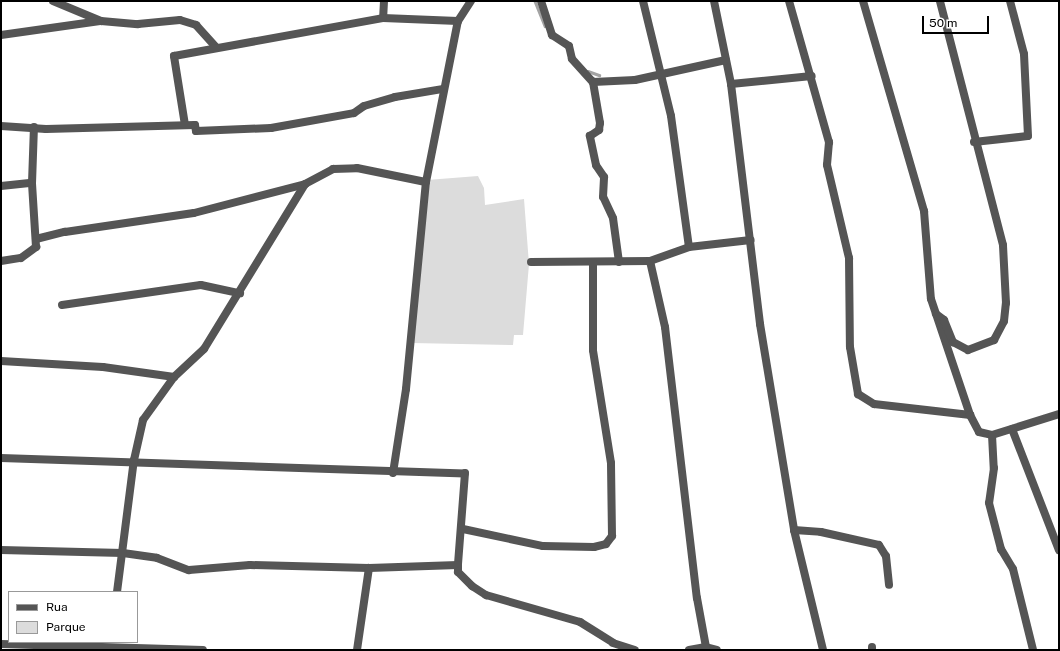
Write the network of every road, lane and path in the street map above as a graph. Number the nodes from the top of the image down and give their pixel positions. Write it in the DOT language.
graph roads {
  1 [pos="53,1"];
  2 [pos="384,1"];
  3 [pos="471,1"];
  4 [pos="541,1"];
  5 [pos="643,1"];
  6 [pos="714,1"];
  7 [pos="788,1"];
  8 [pos="863,1"];
  9 [pos="940,1"];
  10 [pos="1010,1"];
  11 [pos="383,18"];
  12 [pos="101,21"];
  13 [pos="458,21"];
  14 [pos="1,35"];
  15 [pos="216,47"];
  16 [pos="726,60"];
  17 [pos="661,74"];
  18 [pos="812,76"];
  19 [pos="593,82"];
  20 [pos="731,84"];
  21 [pos="443,89"];
  22 [pos="185,125"];
  23 [pos="1,126"];
  24 [pos="34,127"];
  25 [pos="974,142"];
  26 [pos="426,182"];
  27 [pos="32,183"];
  28 [pos="305,184"];
  29 [pos="1,186"];
  30 [pos="36,239"];
  31 [pos="751,240"];
  32 [pos="689,247"];
  33 [pos="1,261"];
  34 [pos="650,261"];
  35 [pos="531,262"];
  36 [pos="619,262"];
  37 [pos="593,263"];
  38 [pos="240,293"];
  39 [pos="62,305"];
  40 [pos="936,314"];
  41 [pos="1,361"];
  42 [pos="174,377"];
  43 [pos="1059,414"];
  44 [pos="970,415"];
  45 [pos="1012,429"];
  46 [pos="992,435"];
  47 [pos="1,458"];
  48 [pos="134,460"];
  49 [pos="393,473"];
  50 [pos="463,529"];
  51 [pos="794,530"];
  52 [pos="1,550"];
  53 [pos="1059,550"];
  54 [pos="123,553"];
  55 [pos="458,565"];
  56 [pos="369,568"];
  57 [pos="889,584"];
  58 [pos="118,591"];
  59 [pos="1,644"];
  60 [pos="111,646"];
  61 [pos="706,647"];
  62 [pos="203,650"];
  63 [pos="357,650"];
  64 [pos="635,650"];
  65 [pos="689,650"];
  66 [pos="717,650"];
  67 [pos="823,650"];
  68 [pos="1033,650"];
  1 -- 12 [label="street"];
  2 -- 11 [label="street"];
  3 -- 13 [label="street"];
  4 -- 19 [label="street"];
  5 -- 17 [label="street"];
  6 -- 16 [label="street"];
  7 -- 18 [label="street"];
  8 -- 40 [label="street"];
  9 -- 25 [label="street"];
  10 -- 25 [label="street"];
  11 -- 13 [label="street"];
  11 -- 15 [label="street"];
  12 -- 14 [label="street"];
  12 -- 15 [label="street"];
  13 -- 21 [label="street"];
  15 -- 22 [label="street"];
  16 -- 17 [label="street"];
  16 -- 20 [label="street"];
  17 -- 19 [label="street"];
  17 -- 32 [label="street"];
  18 -- 20 [label="street"];
  18 -- 44 [label="street"];
  19 -- 36 [label="street"];
  20 -- 31 [label="street"];
  21 -- 22 [label="street"];
  21 -- 26 [label="street"];
  22 -- 24 [label="street"];
  23 -- 24 [label="street"];
  24 -- 27 [label="street"];
  25 -- 40 [label="street"];
  26 -- 28 [label="street"];
  26 -- 49 [label="street"];
  27 -- 29 [label="street"];
  27 -- 30 [label="street"];
  28 -- 30 [label="street"];
  28 -- 38 [label="street"];
  30 -- 33 [label="street"];
  31 -- 32 [label="street"];
  31 -- 51 [label="street"];
  32 -- 34 [label="street"];
  34 -- 36 [label="street"];
  34 -- 61 [label="street"];
  35 -- 37 [label="street"];
  36 -- 37 [label="street"];
  37 -- 50 [label="street"];
  38 -- 39 [label="street"];
  38 -- 42 [label="street"];
  40 -- 44 [label="street"];
  41 -- 42 [label="street"];
  42 -- 48 [label="street"];
  43 -- 45 [label="street"];
  44 -- 46 [label="street"];
  45 -- 46 [label="street"];
  45 -- 53 [label="street"];
  46 -- 68 [label="street"];
  47 -- 48 [label="street"];
  48 -- 49 [label="street"];
  48 -- 54 [label="street"];
  49 -- 50 [label="street"];
  50 -- 55 [label="street"];
  51 -- 57 [label="street"];
  51 -- 67 [label="street"];
  52 -- 54 [label="street"];
  54 -- 56 [label="street"];
  54 -- 58 [label="street"];
  55 -- 56 [label="street"];
  55 -- 64 [label="street"];
  56 -- 63 [label="street"];
  59 -- 60 [label="street"];
  60 -- 62 [label="street"];
  61 -- 65 [label="street"];
  61 -- 66 [label="street"];
}
